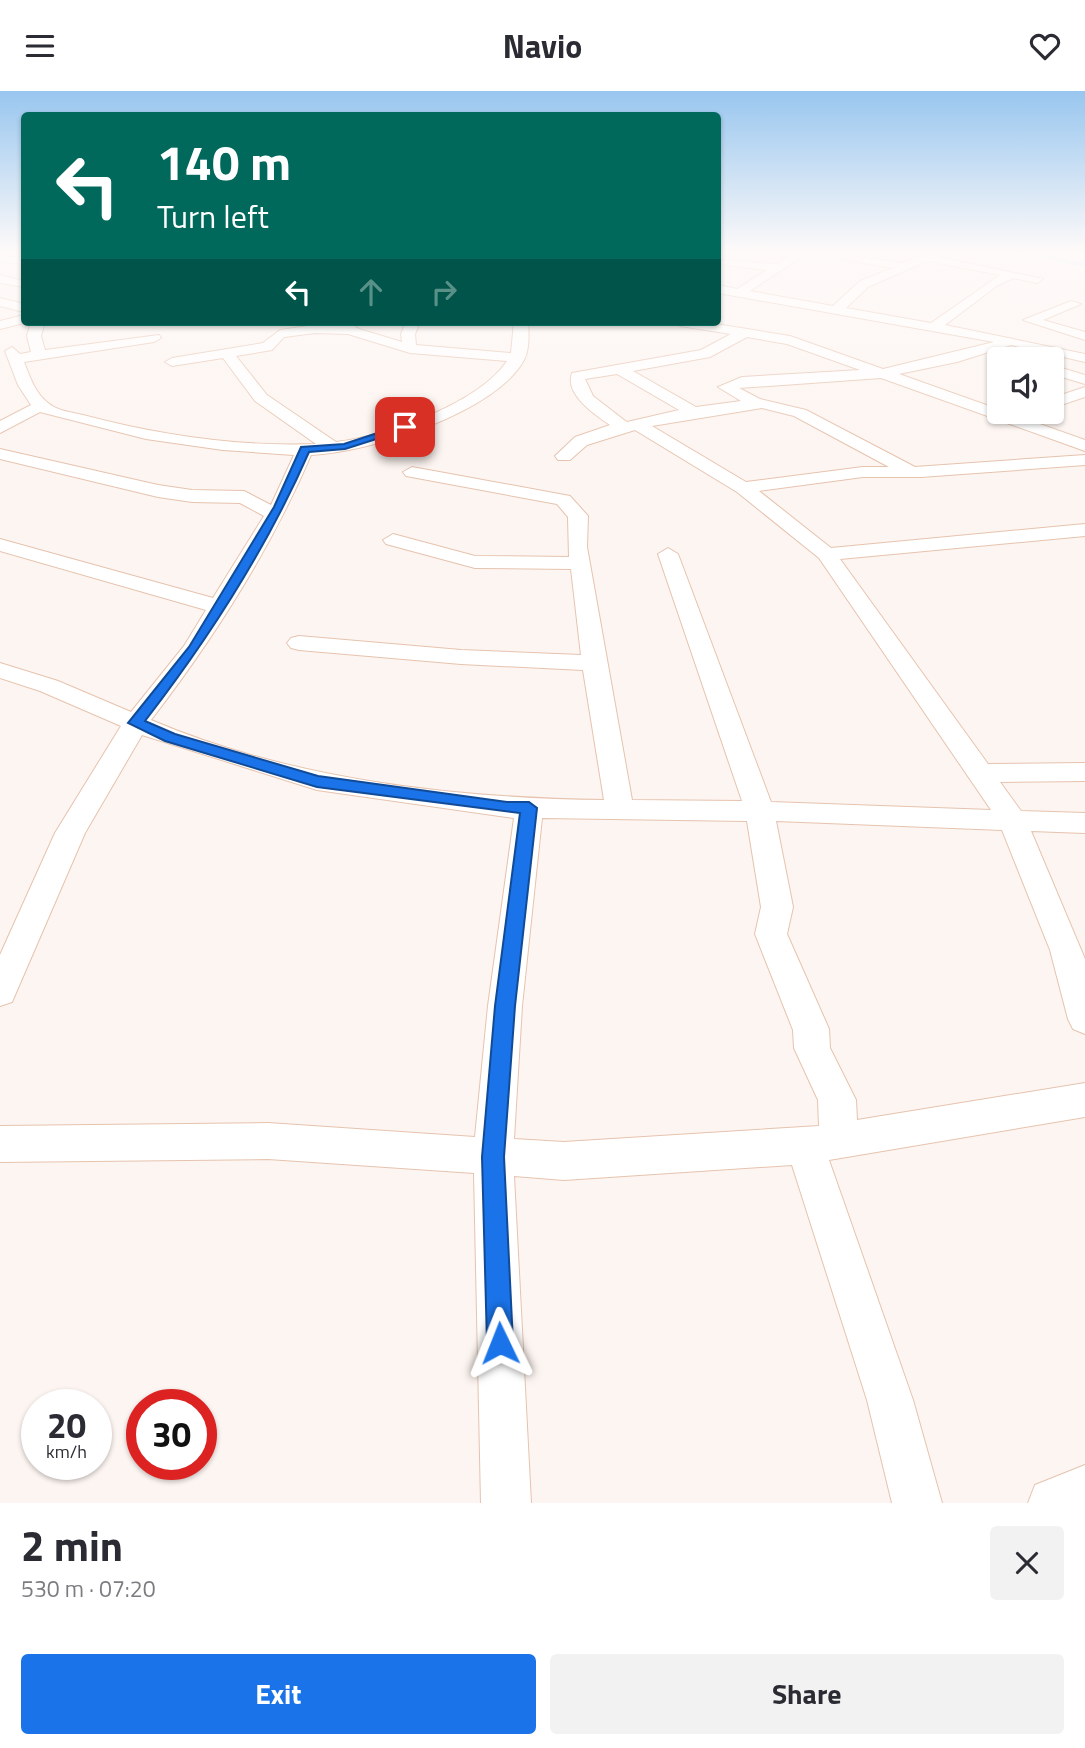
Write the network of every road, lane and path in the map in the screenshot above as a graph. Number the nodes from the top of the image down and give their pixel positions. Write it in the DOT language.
graph roads {
  1 [pos="833,317"];
  2 [pos="883,317"];
  3 [pos="947,317"];
  4 [pos="1039,317"];
  5 [pos="21,320"];
  6 [pos="0,325"];
  7 [pos="37,326"];
  8 [pos="145,326"];
  9 [pos="351,326"];
  10 [pos="411,326"];
  11 [pos="520,326"];
  12 [pos="706,326"];
  13 [pos="934,327"];
  14 [pos="746,332"];
  15 [pos="1085,336"];
  16 [pos="154,338"];
  17 [pos="1012,341"];
  18 [pos="797,342"];
  19 [pos="410,349"];
  20 [pos="985,349"];
  21 [pos="226,353"];
  22 [pos="39,355"];
  23 [pos="518,358"];
  24 [pos="1085,358"];
  25 [pos="621,370"];
  26 [pos="883,373"];
  27 [pos="1064,373"];
  28 [pos="1085,380"];
  29 [pos="1085,392"];
  30 [pos="1064,399"];
  31 [pos="755,402"];
  32 [pos="40,406"];
  33 [pos="987,410"];
  34 [pos="693,412"];
  35 [pos="1026,424"];
  36 [pos="631,426"];
  37 [pos="0,428"];
  38 [pos="1085,446"];
  39 [pos="333,448"];
  40 [pos="305,449"];
  41 [pos="0,454"];
  42 [pos="564,456"];
  43 [pos="1085,460"];
  44 [pos="412,472"];
  45 [pos="912,472"];
  46 [pos="743,488"];
  47 [pos="275,515"];
  48 [pos="1085,530"];
  49 [pos="393,540"];
  50 [pos="0,545"];
  51 [pos="668,554"];
  52 [pos="826,554"];
  53 [pos="581,563"];
  54 [pos="220,607"];
  55 [pos="299,643"];
  56 [pos="592,663"];
  57 [pos="0,670"];
  58 [pos="136,723"];
  59 [pos="1085,772"];
  60 [pos="980,773"];
  61 [pos="529,808"];
  62 [pos="620,808"];
  63 [pos="760,811"];
  64 [pos="1012,819"];
  65 [pos="1085,823"];
  66 [pos="0,992"];
  67 [pos="1085,1019"];
  68 [pos="1085,1100"];
  69 [pos="821,1143"];
  70 [pos="0,1144"];
  71 [pos="493,1157"];
  72 [pos="1085,1490"];
  73 [pos="506,1503"];
  74 [pos="917,1503"];
  75 [pos="1053,1503"];
  1 -- 18 [label="street"];
  2 -- 13 [label="street"];
  3 -- 13 [label="street"];
  4 -- 15 [label="street"];
  5 -- 6 [label="street"];
  7 -- 22 [label="street"];
  8 -- 16 [label="street"];
  9 -- 19 [label="street"];
  9 -- 21 [label="street"];
  10 -- 19 [label="street"];
  11 -- 23 [label="street"];
  12 -- 14 [label="street"];
  13 -- 17 [label="street"];
  14 -- 18 [label="street"];
  14 -- 25 [label="street"];
  16 -- 21 [label="street"];
  16 -- 22 [label="street"];
  17 -- 20 [label="street"];
  17 -- 24 [label="street"];
  18 -- 26 [label="street"];
  19 -- 23 [label="street"];
  20 -- 26 [label="street"];
  21 -- 39 [label="street"];
  22 -- 32 [label="street"];
  23 -- 39 [label="street"];
  25 -- 34 [label="street"];
  25 -- 36 [label="street"];
  26 -- 31 [label="street"];
  26 -- 33 [label="street"];
  27 -- 28 [label="street"];
  29 -- 30 [label="street"];
  31 -- 34 [label="street"];
  31 -- 45 [label="street"];
  32 -- 37 [label="street"];
  32 -- 40 [label="street"];
  34 -- 36 [label="street"];
  35 -- 38 [label="street"];
  36 -- 42 [label="street"];
  36 -- 46 [label="street"];
  39 -- 40 [label="street"];
  40 -- 47 [label="street"];
  41 -- 47 [label="street"];
  43 -- 45 [label="street"];
  44 -- 53 [label="street"];
  45 -- 46 [label="street"];
  46 -- 52 [label="street"];
  47 -- 54 [label="street"];
  48 -- 52 [label="street"];
  49 -- 53 [label="street"];
  50 -- 54 [label="street"];
  51 -- 63 [label="street"];
  52 -- 60 [label="street"];
  53 -- 56 [label="street"];
  54 -- 58 [label="street"];
  55 -- 56 [label="street"];
  56 -- 62 [label="street"];
  57 -- 58 [label="street"];
  58 -- 61 [label="street"];
  58 -- 66 [label="street"];
  59 -- 60 [label="street"];
  60 -- 64 [label="street"];
  61 -- 62 [label="street"];
  61 -- 71 [label="street"];
  62 -- 63 [label="street"];
  63 -- 64 [label="street"];
  63 -- 69 [label="street"];
  64 -- 65 [label="street"];
  64 -- 67 [label="street"];
  68 -- 69 [label="street"];
  69 -- 71 [label="street"];
  69 -- 74 [label="street"];
  70 -- 71 [label="street"];
  71 -- 73 [label="street"];
  72 -- 75 [label="street"];
}
